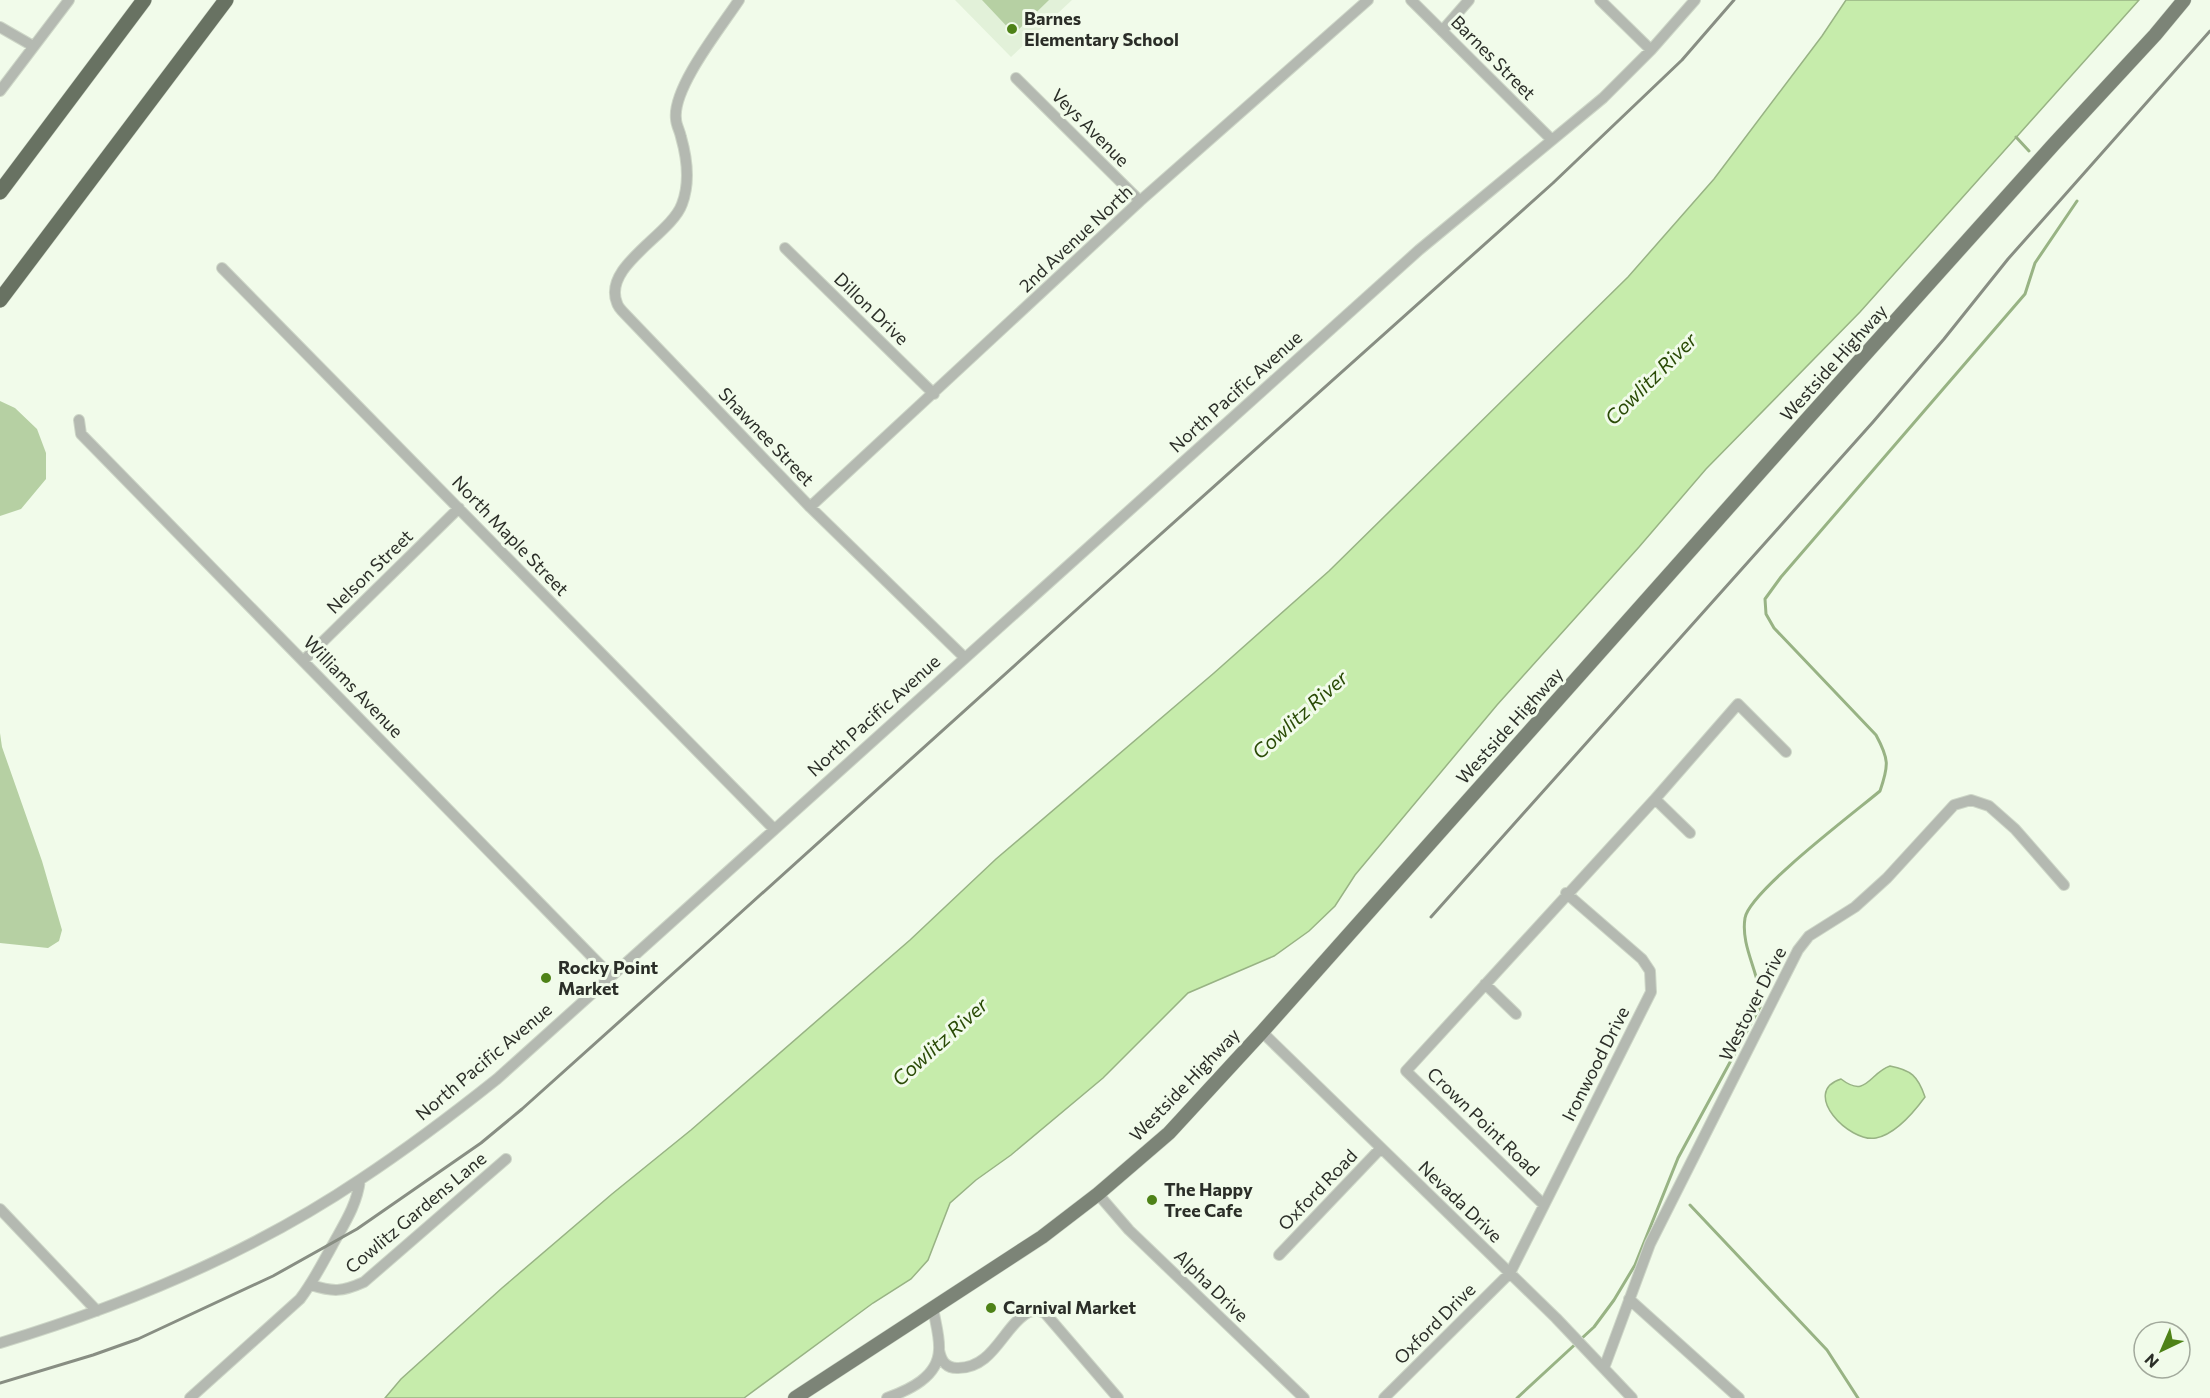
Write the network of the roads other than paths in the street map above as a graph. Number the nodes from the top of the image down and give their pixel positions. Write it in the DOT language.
graph roads {
  1 [pos="69,0"];
  2 [pos="144,0"];
  3 [pos="226,0"];
  4 [pos="740,0"];
  5 [pos="1368,0"];
  6 [pos="1411,0"];
  7 [pos="1468,0"];
  8 [pos="1600,0"];
  9 [pos="1695,0"];
  10 [pos="2184,0"];
  11 [pos="0,27"];
  12 [pos="1443,30"];
  13 [pos="33,46"];
  14 [pos="1651,50"];
  15 [pos="1016,78"];
  16 [pos="0,91"];
  17 [pos="1552,140"];
  18 [pos="0,192"];
  19 [pos="1140,201"];
  20 [pos="785,248"];
  21 [pos="222,268"];
  22 [pos="0,300"];
  23 [pos="934,394"];
  24 [pos="79,420"];
  25 [pos="810,507"];
  26 [pos="459,508"];
  27 [pos="964,657"];
  28 [pos="304,660"];
  29 [pos="1786,752"];
  30 [pos="1655,799"];
  31 [pos="773,828"];
  32 [pos="1690,833"];
  33 [pos="2064,885"];
  34 [pos="1566,893"];
  35 [pos="610,975"];
  36 [pos="1485,984"];
  37 [pos="1515,1014"];
  38 [pos="1262,1032"];
  39 [pos="1381,1148"];
  40 [pos="506,1159"];
  41 [pos="360,1180"];
  42 [pos="1098,1194"];
  43 [pos="1543,1204"];
  44 [pos="0,1209"];
  45 [pos="1279,1255"];
  46 [pos="1510,1274"];
  47 [pos="311,1285"];
  48 [pos="1629,1299"];
  49 [pos="933,1308"];
  50 [pos="97,1311"];
  51 [pos="0,1343"];
  52 [pos="939,1350"];
  53 [pos="1604,1368"];
  54 [pos="1297,1396"];
  55 [pos="190,1398"];
  56 [pos="795,1398"];
  57 [pos="887,1398"];
  58 [pos="1118,1398"];
  59 [pos="1384,1398"];
  60 [pos="1632,1398"];
  61 [pos="1739,1398"];
  1 -- 13 [label="street"];
  2 -- 18 [label="highway"];
  3 -- 22 [label="highway"];
  4 -- 25 [label="street, Shawnee Street"];
  5 -- 19 [label="street, 2nd Avenue North"];
  6 -- 12 [label="street, Barnes Street"];
  7 -- 12 [label="street"];
  8 -- 14 [label="street"];
  9 -- 14 [label="street, North Pacific Avenue"];
  10 -- 38 [label="main road, Westside Highway"];
  11 -- 13 [label="street"];
  12 -- 17 [label="street, Barnes Street"];
  13 -- 16 [label="street"];
  14 -- 17 [label="street, North Pacific Avenue"];
  15 -- 19 [label="street, Veys Avenue"];
  17 -- 27 [label="street, North Pacific Avenue"];
  19 -- 23 [label="street, 2nd Avenue North"];
  20 -- 23 [label="street, Dillon Drive"];
  21 -- 26 [label="street, North Maple Street"];
  23 -- 25 [label="street, 2nd Avenue North"];
  24 -- 28 [label="street, Williams Avenue"];
  25 -- 27 [label="street, Shawnee Street"];
  26 -- 28 [label="street, Nelson Street"];
  26 -- 31 [label="street, North Maple Street"];
  27 -- 31 [label="street, North Pacific Avenue"];
  28 -- 35 [label="street, Williams Avenue"];
  29 -- 30 [label="street, Crown Point Road"];
  30 -- 32 [label="street"];
  30 -- 34 [label="street, Crown Point Road"];
  31 -- 35 [label="street, North Pacific Avenue"];
  33 -- 48 [label="street, Westover Drive"];
  34 -- 36 [label="street, Crown Point Road"];
  34 -- 43 [label="street, Ironwood Drive"];
  35 -- 41 [label="street, North Pacific Avenue"];
  36 -- 37 [label="street"];
  36 -- 43 [label="street, Crown Point Road"];
  38 -- 39 [label="street, Nevada Drive"];
  38 -- 42 [label="main road, Westside Highway"];
  39 -- 45 [label="street, Oxford Road"];
  39 -- 46 [label="street, Nevada Drive"];
  40 -- 47 [label="street, Cowlitz Gardens Lane"];
  41 -- 47 [label="street"];
  41 -- 50 [label="street, North Pacific Avenue"];
  42 -- 49 [label="main road, Westside Highway"];
  42 -- 54 [label="street, Alpha Drive"];
  43 -- 46 [label="street, Ironwood Drive"];
  44 -- 50 [label="street"];
  46 -- 53 [label="street, Nevada Drive"];
  46 -- 59 [label="street, Oxford Drive"];
  47 -- 55 [label="street"];
  48 -- 53 [label="street, Westover Drive"];
  48 -- 61 [label="street"];
  49 -- 52 [label="street"];
  49 -- 56 [label="main road, Westside Highway"];
  50 -- 51 [label="street, North Pacific Avenue"];
  52 -- 57 [label="street"];
  52 -- 58 [label="street"];
  53 -- 60 [label="street, Nevada Drive"];
}
